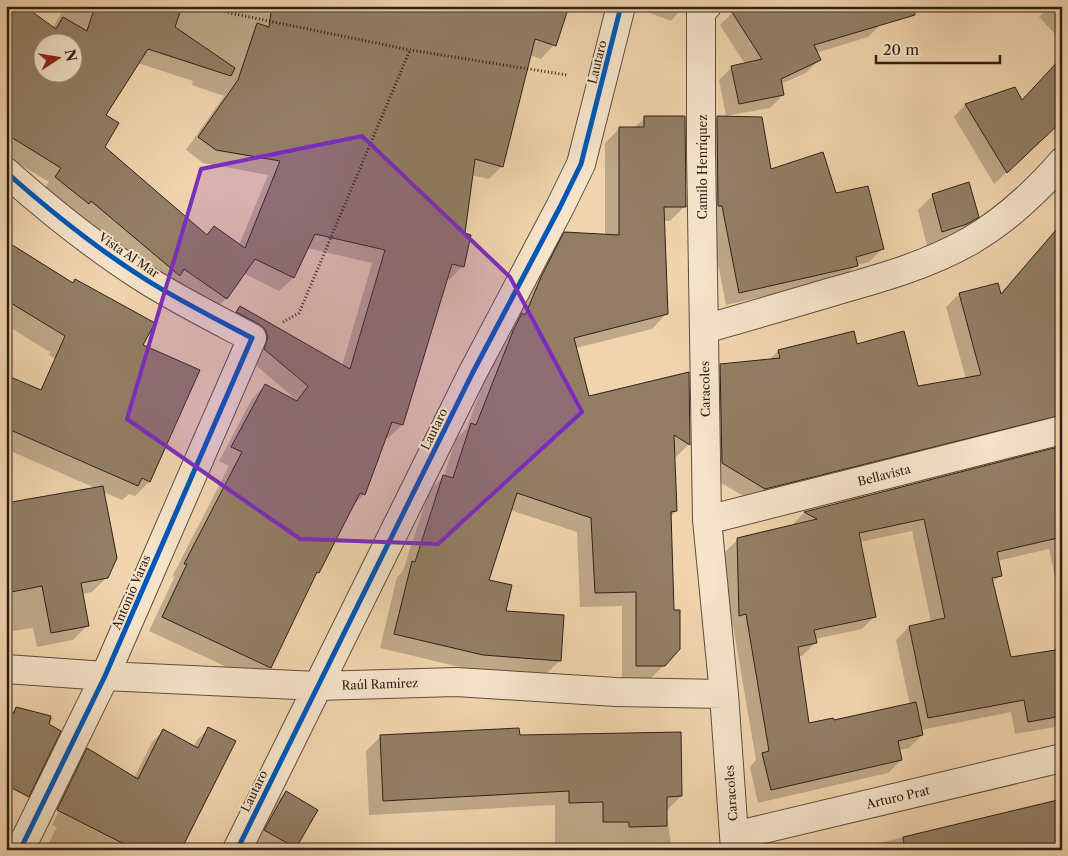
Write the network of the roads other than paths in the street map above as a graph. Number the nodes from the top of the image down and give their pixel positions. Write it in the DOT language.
graph roads {
  1 [pos="621,6"];
  2 [pos="707,6"];
  3 [pos="1062,162"];
  4 [pos="6,172"];
  5 [pos="704,330"];
  6 [pos="252,338"];
  7 [pos="1062,430"];
  8 [pos="707,520"];
  9 [pos="6,669"];
  10 [pos="105,676"];
  11 [pos="317,686"];
  12 [pos="724,694"];
  13 [pos="1062,758"];
  14 [pos="734,843"];
  15 [pos="20,850"];
  16 [pos="237,850"];
  1 -- 11 [label="street, Lautaro"];
  2 -- 5 [label="street, Camilo Henríquez"];
  3 -- 5 [label="street"];
  4 -- 6 [label="street, Vista Al Mar"];
  5 -- 8 [label="street, Caracoles"];
  6 -- 10 [label="street, Antonio Varas"];
  7 -- 8 [label="street, Bellavista"];
  8 -- 12 [label="street, Caracoles"];
  9 -- 10 [label="street, Raúl Ramírez"];
  10 -- 11 [label="street, Raúl Ramírez"];
  10 -- 15 [label="street, Antonio Varas"];
  11 -- 12 [label="street, Raúl Ramírez"];
  11 -- 16 [label="street, Lautaro"];
  12 -- 14 [label="street, Caracoles"];
  13 -- 14 [label="street, Arturo Prat"];
}
